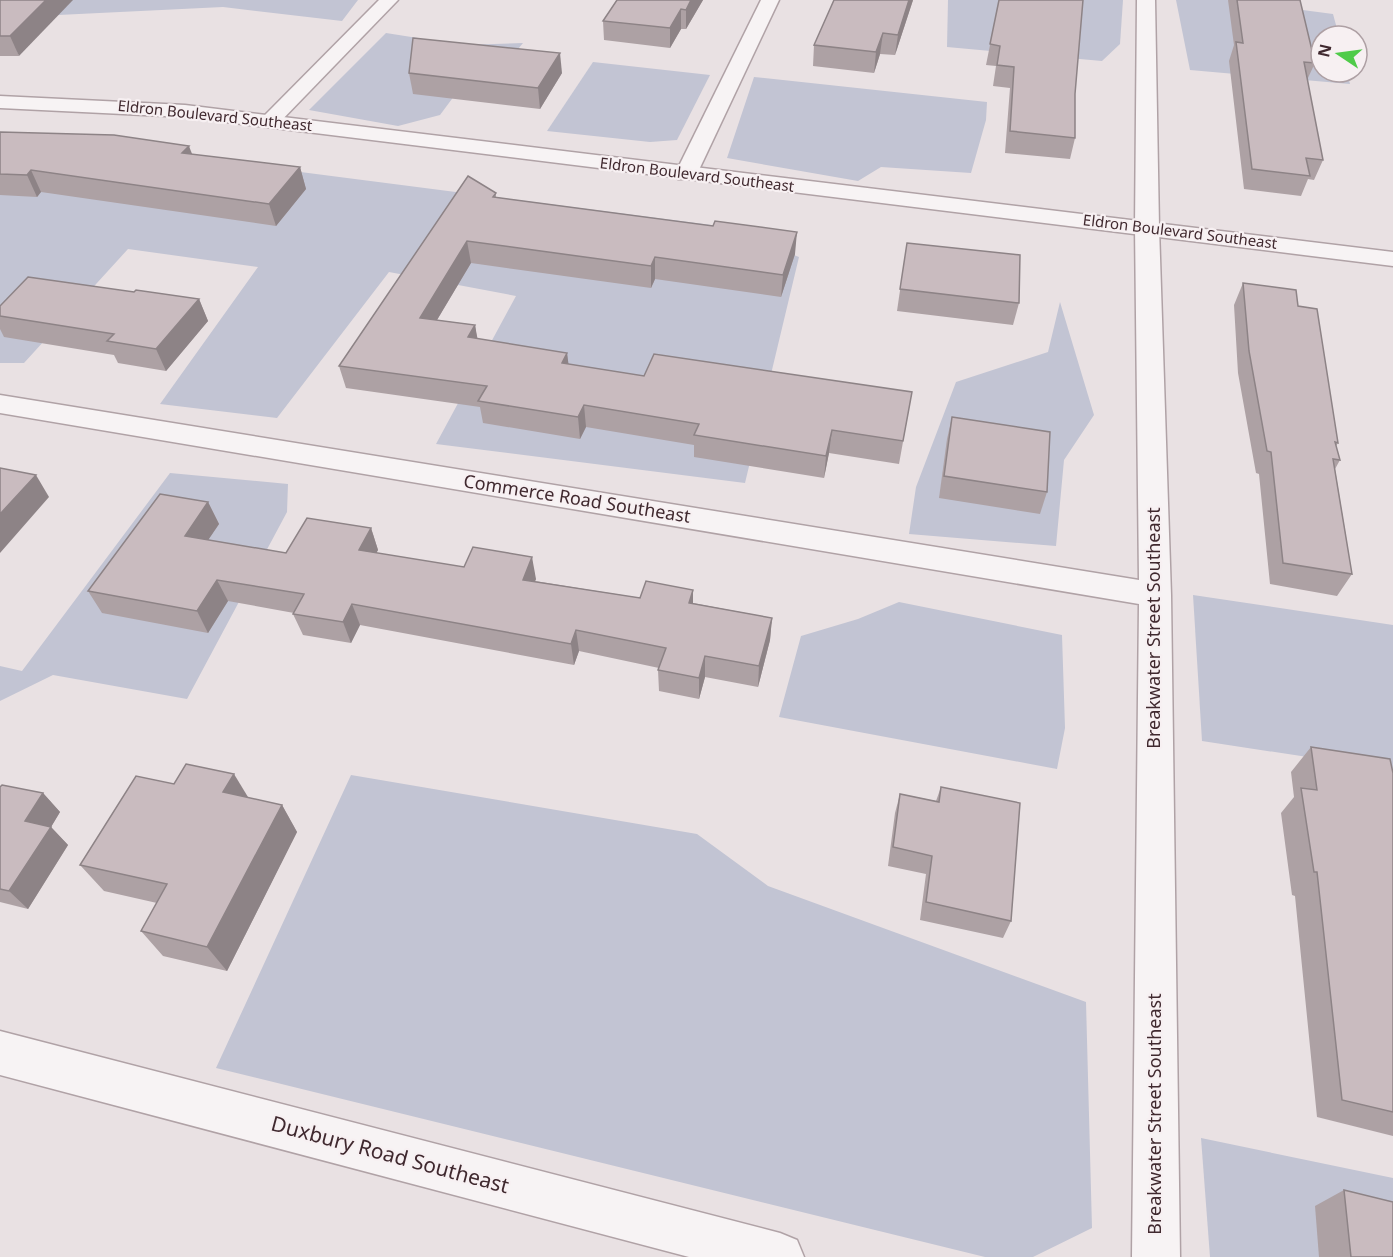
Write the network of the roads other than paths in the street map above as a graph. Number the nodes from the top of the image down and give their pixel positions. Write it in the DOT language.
graph roads {
  1 [pos="388,0"];
  2 [pos="770,0"];
  3 [pos="1146,0"];
  4 [pos="0,102"];
  5 [pos="270,121"];
  6 [pos="686,174"];
  7 [pos="1147,227"];
  8 [pos="1393,259"];
  9 [pos="0,404"];
  10 [pos="1155,594"];
  11 [pos="0,1053"];
  12 [pos="780,1257"];
  13 [pos="1156,1257"];
  1 -- 5 [label="street"];
  2 -- 6 [label="street"];
  3 -- 7 [label="street, Breakwater Street Southeast"];
  4 -- 5 [label="street, Eldron Boulevard Southeast"];
  5 -- 6 [label="street, Eldron Boulevard Southeast"];
  6 -- 7 [label="street, Eldron Boulevard Southeast"];
  7 -- 8 [label="street, Eldron Boulevard Southeast"];
  7 -- 10 [label="street, Breakwater Street Southeast"];
  9 -- 10 [label="street, Commerce Road Southeast"];
  10 -- 13 [label="street, Breakwater Street Southeast"];
  11 -- 12 [label="street, Duxbury Road Southeast"];
}
